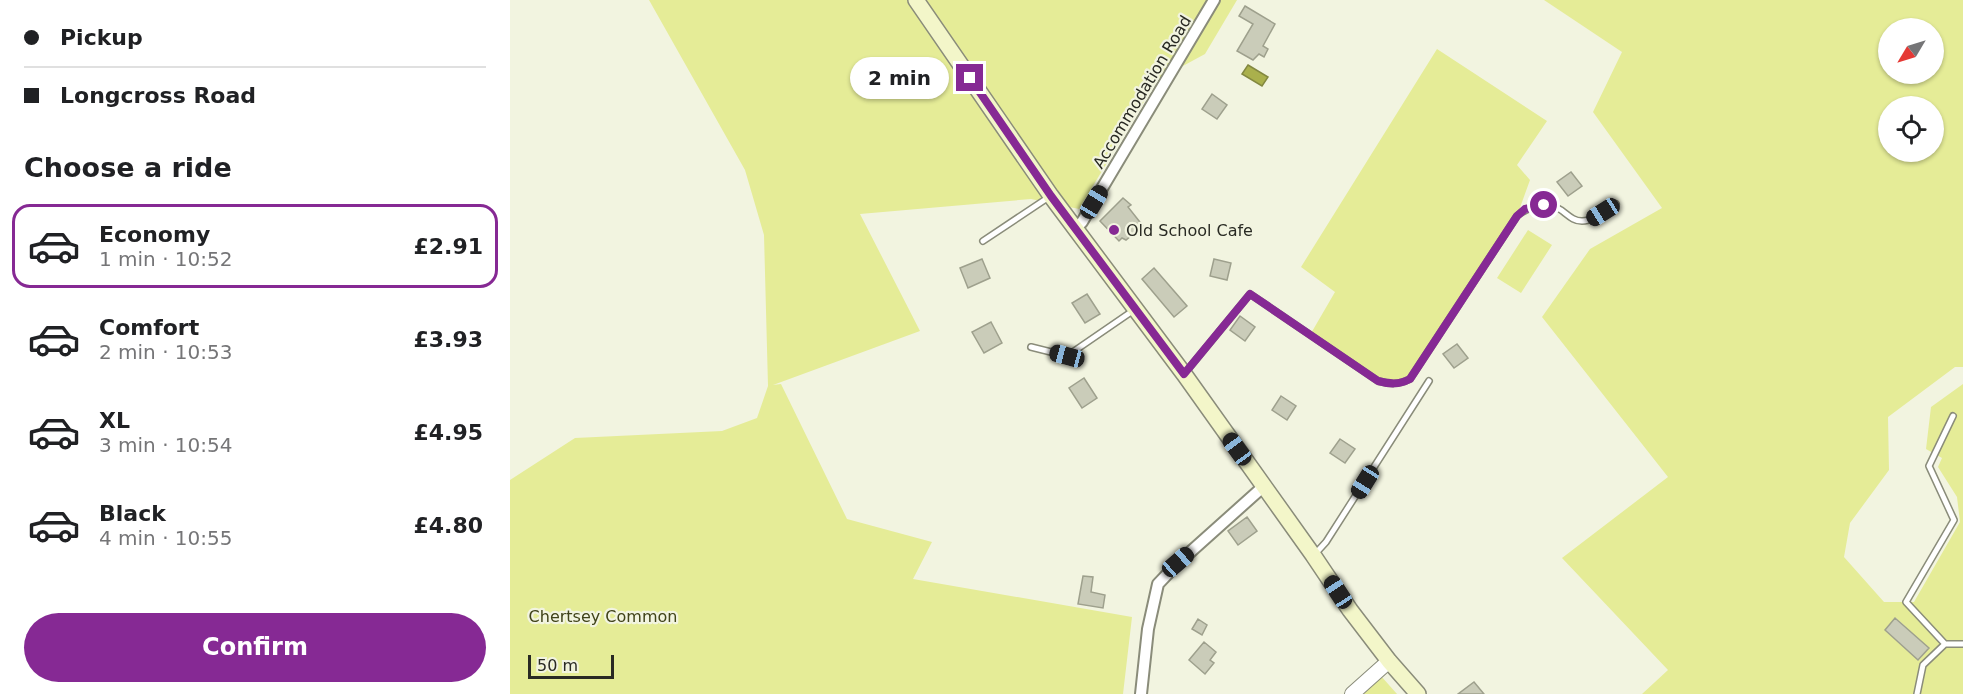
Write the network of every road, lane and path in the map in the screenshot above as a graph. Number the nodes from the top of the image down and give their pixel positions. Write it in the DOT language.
graph roads {
  1 [pos="916,0"];
  2 [pos="1214,0"];
  3 [pos="1051,196"];
  4 [pos="1616,204"];
  5 [pos="1075,229"];
  6 [pos="983,241"];
  7 [pos="1135,310"];
  8 [pos="1031,347"];
  9 [pos="1184,374"];
  10 [pos="1429,381"];
  11 [pos="1953,416"];
  12 [pos="1264,486"];
  13 [pos="1313,555"];
  14 [pos="1945,644"];
  15 [pos="1963,644"];
  16 [pos="1389,661"];
  17 [pos="1141,694"];
  18 [pos="1352,694"];
  19 [pos="1418,694"];
  20 [pos="1917,694"];
  1 -- 3 [label="main road"];
  2 -- 5 [label="street, Accommodation Road"];
  3 -- 5 [label="main road"];
  3 -- 6 [label="lane"];
  4 -- 9 [label="lane"];
  5 -- 7 [label="main road"];
  7 -- 8 [label="lane"];
  7 -- 9 [label="main road"];
  9 -- 12 [label="main road"];
  10 -- 13 [label="lane"];
  11 -- 14 [label="lane"];
  12 -- 13 [label="main road"];
  12 -- 17 [label="street"];
  13 -- 16 [label="main road"];
  14 -- 15 [label="lane"];
  14 -- 20 [label="lane"];
  16 -- 18 [label="street"];
  16 -- 19 [label="main road"];
}
